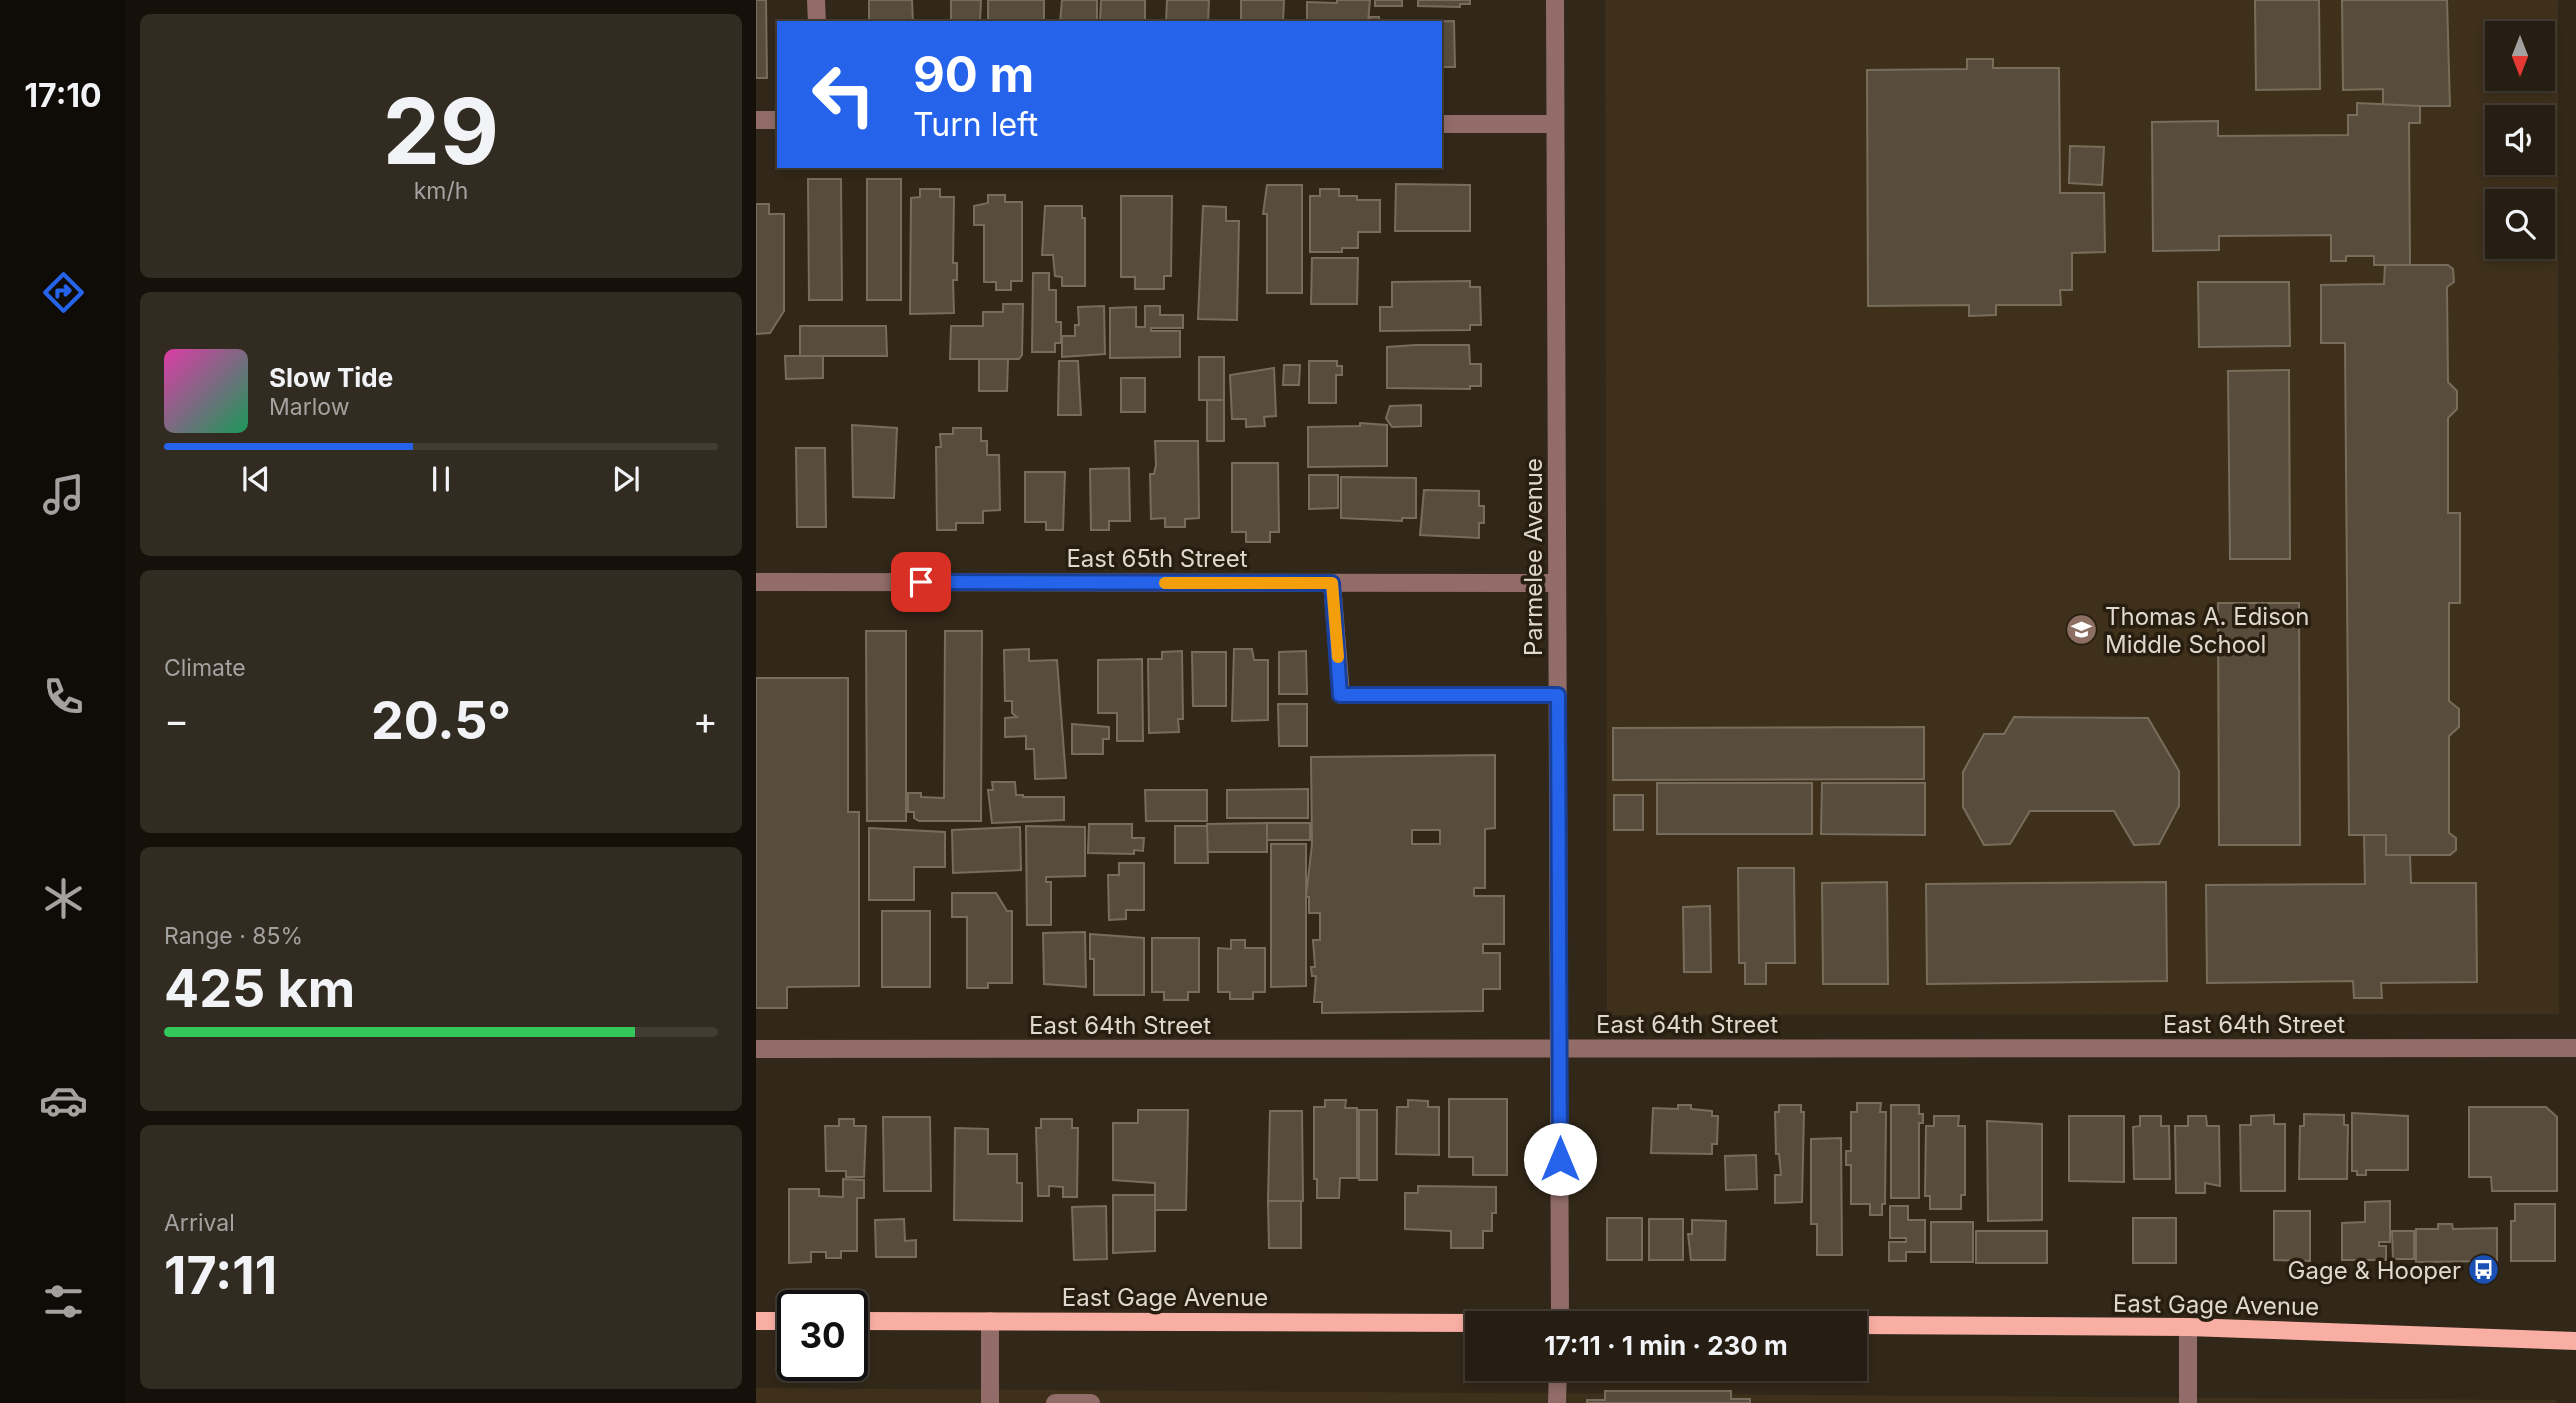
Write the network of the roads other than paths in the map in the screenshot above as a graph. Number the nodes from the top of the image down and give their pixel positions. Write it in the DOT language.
graph roads {
  1 [pos="817,0"];
  2 [pos="1555,0"];
  3 [pos="817,21"];
  4 [pos="756,120"];
  5 [pos="777,120"];
  6 [pos="1442,124"];
  7 [pos="1555,124"];
  8 [pos="756,582"];
  9 [pos="1332,583"];
  10 [pos="1557,583"];
  11 [pos="1558,695"];
  12 [pos="2576,1048"];
  13 [pos="756,1049"];
  14 [pos="1559,1049"];
  15 [pos="1560,1311"];
  16 [pos="756,1321"];
  17 [pos="777,1321"];
  18 [pos="868,1321"];
  19 [pos="990,1321"];
  20 [pos="1465,1323"];
  21 [pos="1867,1325"];
  22 [pos="2188,1327"];
  23 [pos="2576,1341"];
  24 [pos="1558,1381"];
  25 [pos="990,1403"];
  26 [pos="1055,1403"];
  27 [pos="1091,1403"];
  28 [pos="1557,1403"];
  29 [pos="2188,1403"];
  1 -- 3 [label="street"];
  2 -- 7 [label="street, Parmelee Avenue"];
  4 -- 5 [label="street"];
  6 -- 7 [label="street"];
  7 -- 10 [label="street, Parmelee Avenue"];
  8 -- 9 [label="street, East 65th Street"];
  9 -- 10 [label="street, East 65th Street"];
  9 -- 11 [label="street"];
  10 -- 11 [label="street, Parmelee Avenue"];
  11 -- 14 [label="street, Parmelee Avenue"];
  12 -- 14 [label="street, East 64th Street"];
  13 -- 14 [label="street, East 64th Street"];
  14 -- 15 [label="street, Parmelee Avenue"];
  16 -- 17 [label="main road"];
  18 -- 19 [label="main road, East Gage Avenue"];
  19 -- 20 [label="main road, East Gage Avenue"];
  19 -- 25 [label="street"];
  21 -- 22 [label="main road, East Gage Avenue"];
  22 -- 23 [label="main road, East Gage Avenue"];
  22 -- 29 [label="street"];
  24 -- 28 [label="street"];
  26 -- 27 [label="street"];
}
